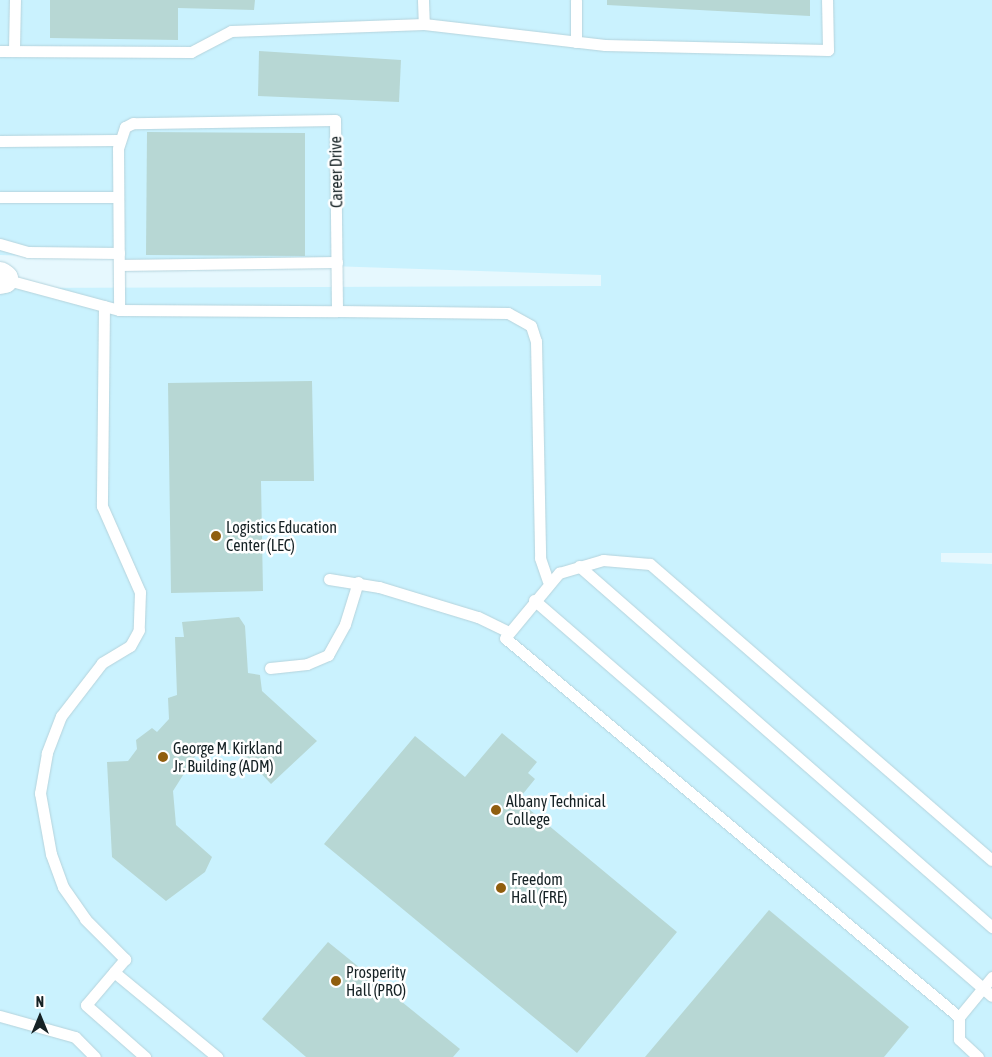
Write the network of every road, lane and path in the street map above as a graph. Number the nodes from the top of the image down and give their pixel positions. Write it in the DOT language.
graph roads {
  1 [pos="15,0"];
  2 [pos="423,0"];
  3 [pos="576,0"];
  4 [pos="827,0"];
  5 [pos="424,24"];
  6 [pos="576,42"];
  7 [pos="14,50"];
  8 [pos="0,51"];
  9 [pos="118,140"];
  10 [pos="0,141"];
  11 [pos="0,197"];
  12 [pos="118,197"];
  13 [pos="0,244"];
  14 [pos="119,253"];
  15 [pos="337,262"];
  16 [pos="119,265"];
  17 [pos="1,278"];
  18 [pos="104,306"];
  19 [pos="120,310"];
  20 [pos="338,311"];
  21 [pos="579,566"];
  22 [pos="329,579"];
  23 [pos="548,581"];
  24 [pos="358,582"];
  25 [pos="534,600"];
  26 [pos="509,632"];
  27 [pos="270,668"];
  28 [pos="992,860"];
  29 [pos="992,928"];
  30 [pos="114,972"];
  31 [pos="992,977"];
  32 [pos="983,988"];
  33 [pos="992,996"];
  34 [pos="0,1016"];
  35 [pos="959,1016"];
  36 [pos="143,1056"];
  37 [pos="95,1057"];
  38 [pos="217,1057"];
  39 [pos="978,1057"];
  1 -- 7 [label="lane"];
  2 -- 5 [label="lane"];
  3 -- 6 [label="lane"];
  4 -- 6 [label="lane"];
  5 -- 6 [label="lane"];
  5 -- 7 [label="lane"];
  7 -- 8 [label="lane"];
  9 -- 10 [label="lane"];
  9 -- 12 [label="lane"];
  9 -- 15 [label="lane, Career Drive"];
  11 -- 12 [label="lane"];
  12 -- 14 [label="lane"];
  13 -- 14 [label="lane"];
  14 -- 16 [label="lane"];
  15 -- 16 [label="lane"];
  15 -- 20 [label="lane, Career Drive"];
  16 -- 19 [label="lane"];
  17 -- 18 [label="lane"];
  18 -- 19 [label="lane"];
  18 -- 30 [label="lane"];
  19 -- 20 [label="lane"];
  20 -- 23 [label="lane"];
  21 -- 23 [label="lane"];
  21 -- 28 [label="lane"];
  21 -- 29 [label="lane"];
  22 -- 24 [label="lane"];
  23 -- 25 [label="lane"];
  24 -- 26 [label="lane"];
  24 -- 27 [label="lane"];
  25 -- 26 [label="lane"];
  25 -- 32 [label="lane"];
  26 -- 35 [label="lane"];
  30 -- 36 [label="lane"];
  30 -- 38 [label="lane"];
  31 -- 32 [label="lane"];
  32 -- 33 [label="lane"];
  32 -- 35 [label="lane"];
  34 -- 37 [label="lane"];
  35 -- 39 [label="lane"];
}
